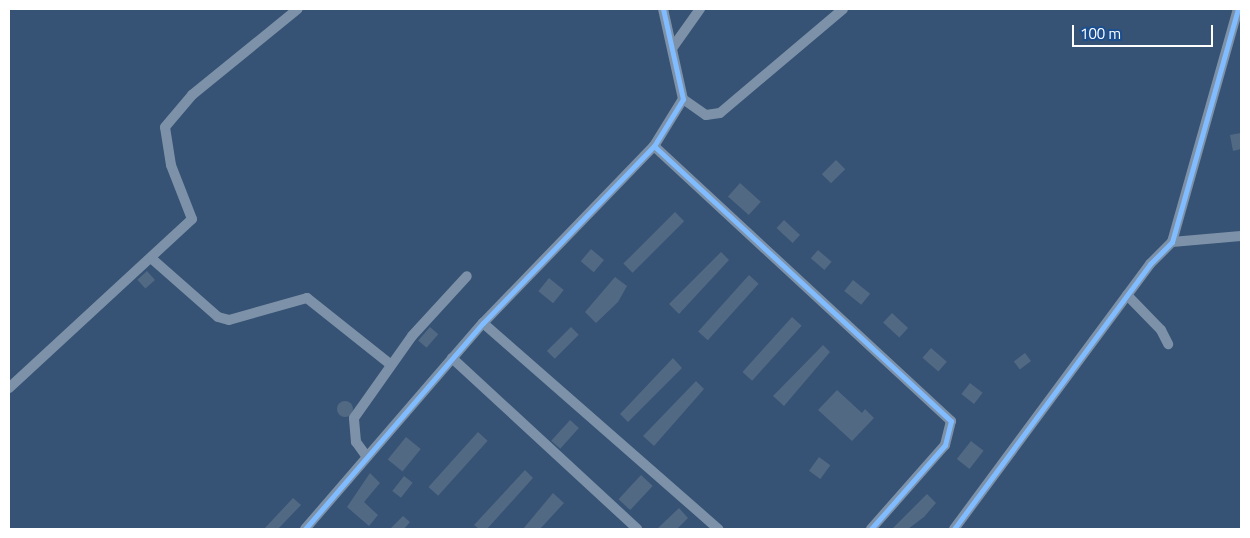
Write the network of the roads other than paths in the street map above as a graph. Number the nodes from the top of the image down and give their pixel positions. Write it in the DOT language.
graph roads {
  1 [pos="298,9"];
  2 [pos="663,9"];
  3 [pos="700,9"];
  4 [pos="843,9"];
  5 [pos="1238,9"];
  6 [pos="673,47"];
  7 [pos="683,99"];
  8 [pos="654,146"];
  9 [pos="1241,236"];
  10 [pos="1172,242"];
  11 [pos="150,258"];
  12 [pos="466,276"];
  13 [pos="1127,295"];
  14 [pos="483,323"];
  15 [pos="1168,344"];
  16 [pos="452,358"];
  17 [pos="390,364"];
  18 [pos="9,388"];
  19 [pos="367,457"];
  20 [pos="305,529"];
  21 [pos="637,529"];
  22 [pos="718,529"];
  23 [pos="871,529"];
  24 [pos="954,529"];
  1 -- 11 [label="street"];
  2 -- 6 [label="street"];
  3 -- 6 [label="street"];
  4 -- 7 [label="street"];
  5 -- 10 [label="street"];
  6 -- 7 [label="street"];
  7 -- 8 [label="street"];
  8 -- 14 [label="street"];
  8 -- 23 [label="street"];
  9 -- 10 [label="street"];
  10 -- 13 [label="street"];
  11 -- 17 [label="street"];
  11 -- 18 [label="street"];
  12 -- 17 [label="street"];
  13 -- 15 [label="street"];
  13 -- 24 [label="street"];
  14 -- 16 [label="street"];
  14 -- 22 [label="street"];
  16 -- 19 [label="street"];
  16 -- 21 [label="street"];
  17 -- 19 [label="street"];
  19 -- 20 [label="street"];
}
